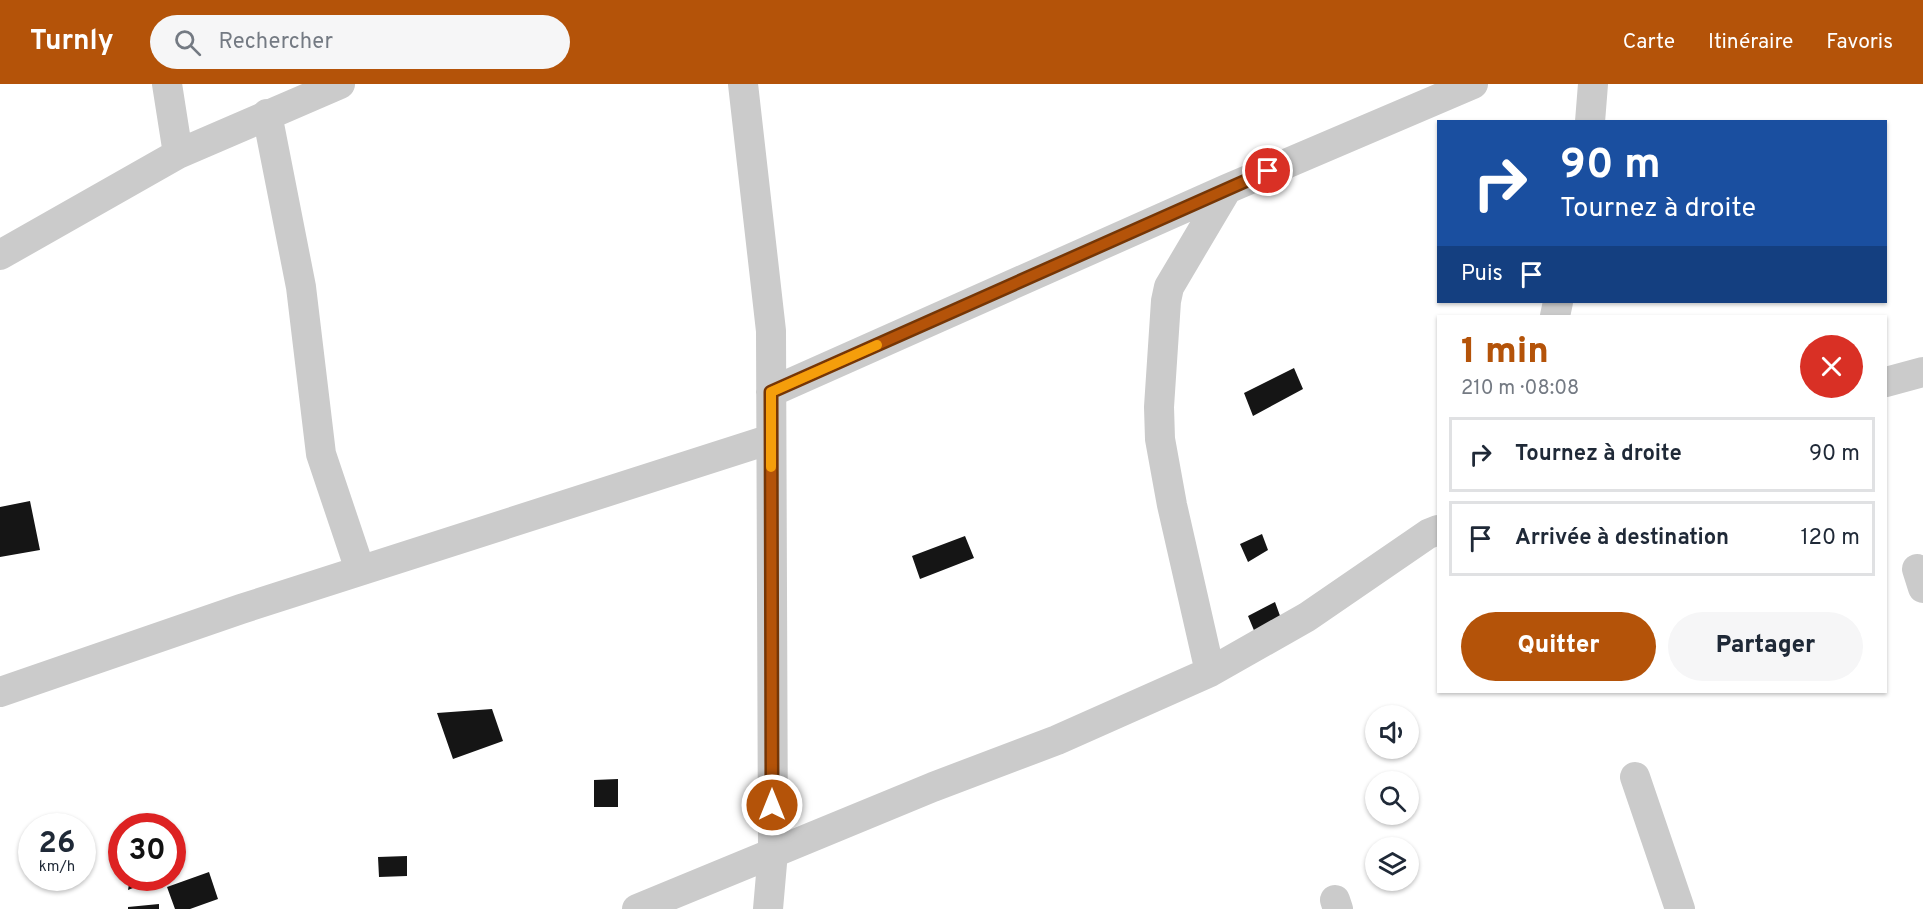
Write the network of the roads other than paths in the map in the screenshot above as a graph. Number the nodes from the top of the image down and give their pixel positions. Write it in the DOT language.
graph roads {
  1 [pos="167,84"];
  2 [pos="340,84"];
  3 [pos="743,84"];
  4 [pos="1473,84"];
  5 [pos="1593,84"];
  6 [pos="267,114"];
  7 [pos="1590,120"];
  8 [pos="178,154"];
  9 [pos="1227,189"];
  10 [pos="0,255"];
  11 [pos="1923,372"];
  12 [pos="1887,382"];
  13 [pos="771,392"];
  14 [pos="771,440"];
  15 [pos="1437,530"];
  16 [pos="360,570"];
  17 [pos="1210,672"];
  18 [pos="0,692"];
  19 [pos="1635,777"];
  20 [pos="773,852"];
  21 [pos="637,909"];
  22 [pos="768,909"];
  23 [pos="1680,909"];
  1 -- 8 [label="street"];
  2 -- 6 [label="street"];
  3 -- 13 [label="street"];
  4 -- 9 [label="street"];
  5 -- 7 [label="street"];
  6 -- 8 [label="street"];
  6 -- 16 [label="street"];
  8 -- 10 [label="street"];
  9 -- 13 [label="street"];
  9 -- 17 [label="street"];
  11 -- 12 [label="street"];
  13 -- 14 [label="street"];
  14 -- 16 [label="street"];
  14 -- 20 [label="street"];
  15 -- 17 [label="street"];
  16 -- 18 [label="street"];
  17 -- 20 [label="street"];
  19 -- 23 [label="street"];
  20 -- 21 [label="street"];
  20 -- 22 [label="street"];
}
